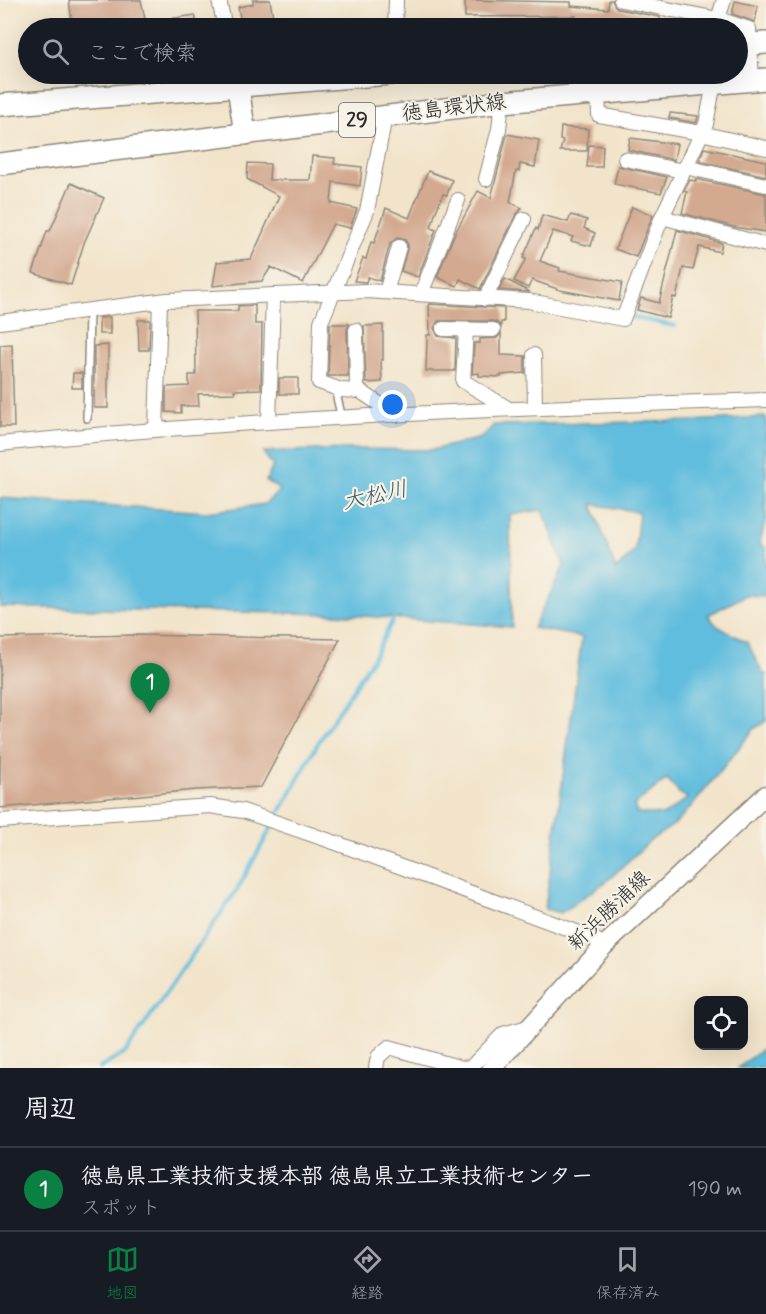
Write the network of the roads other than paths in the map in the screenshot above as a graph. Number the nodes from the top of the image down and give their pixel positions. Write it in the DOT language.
graph roads {
  1 [pos="219,0"];
  2 [pos="396,0"];
  3 [pos="621,0"];
  4 [pos="724,0"];
  5 [pos="223,18"];
  6 [pos="395,18"];
  7 [pos="713,18"];
  8 [pos="718,18"];
  9 [pos="748,29"];
  10 [pos="751,44"];
  11 [pos="759,79"];
  12 [pos="198,84"];
  13 [pos="237,84"];
  14 [pos="703,84"];
  15 [pos="714,84"];
  16 [pos="598,94"];
  17 [pos="502,102"];
  18 [pos="0,105"];
  19 [pos="385,116"];
  20 [pos="701,133"];
  21 [pos="245,134"];
  22 [pos="766,148"];
  23 [pos="625,159"];
  24 [pos="0,164"];
  25 [pos="684,169"];
  26 [pos="486,179"];
  27 [pos="766,185"];
  28 [pos="458,200"];
  29 [pos="662,217"];
  30 [pos="524,219"];
  31 [pos="766,244"];
  32 [pos="399,247"];
  33 [pos="387,292"];
  34 [pos="332,293"];
  35 [pos="421,294"];
  36 [pos="273,295"];
  37 [pos="485,298"];
  38 [pos="160,301"];
  39 [pos="89,310"];
  40 [pos="0,322"];
  41 [pos="443,328"];
  42 [pos="356,330"];
  43 [pos="466,330"];
  44 [pos="493,330"];
  45 [pos="534,355"];
  46 [pos="341,390"];
  47 [pos="357,391"];
  48 [pos="766,400"];
  49 [pos="536,407"];
  50 [pos="509,409"];
  51 [pos="396,415"];
  52 [pos="87,418"];
  53 [pos="342,418"];
  54 [pos="269,422"];
  55 [pos="156,429"];
  56 [pos="0,444"];
  57 [pos="766,795"];
  58 [pos="0,821"];
  59 [pos="604,946"];
  60 [pos="528,1027"];
  61 [pos="376,1068"];
  62 [pos="492,1068"];
  1 -- 5 [label="street"];
  2 -- 6 [label="street"];
  3 -- 7 [label="street"];
  4 -- 8 [label="street"];
  9 -- 10 [label="street"];
  10 -- 11 [label="street"];
  12 -- 18 [label="main road, 徳島環状線 / 29"];
  13 -- 21 [label="main road"];
  14 -- 16 [label="main road, 徳島環状線 / 29"];
  15 -- 20 [label="street"];
  16 -- 17 [label="main road, 徳島環状線 / 29"];
  16 -- 20 [label="street"];
  17 -- 19 [label="main road, 徳島環状線 / 29"];
  17 -- 26 [label="street"];
  19 -- 21 [label="main road, 徳島環状線 / 29"];
  19 -- 34 [label="street"];
  20 -- 22 [label="street"];
  20 -- 25 [label="street"];
  21 -- 24 [label="main road, 徳島環状線 / 29"];
  23 -- 25 [label="street"];
  25 -- 27 [label="street"];
  25 -- 29 [label="street"];
  28 -- 35 [label="street"];
  29 -- 31 [label="street"];
  29 -- 37 [label="street"];
  30 -- 37 [label="street"];
  32 -- 33 [label="street"];
  33 -- 34 [label="street"];
  33 -- 35 [label="street"];
  34 -- 36 [label="street"];
  34 -- 46 [label="street"];
  35 -- 37 [label="street"];
  36 -- 38 [label="street"];
  36 -- 54 [label="street"];
  38 -- 39 [label="street"];
  38 -- 55 [label="street"];
  39 -- 40 [label="street"];
  39 -- 52 [label="lane"];
  41 -- 43 [label="street"];
  42 -- 47 [label="street"];
  43 -- 44 [label="street"];
  43 -- 50 [label="street"];
  45 -- 49 [label="street"];
  46 -- 47 [label="street"];
  46 -- 53 [label="lane"];
  47 -- 51 [label="street"];
  48 -- 49 [label="street"];
  49 -- 50 [label="street"];
  50 -- 51 [label="street"];
  51 -- 53 [label="street"];
  53 -- 54 [label="street"];
  54 -- 55 [label="street"];
  55 -- 56 [label="street"];
  57 -- 59 [label="main road, 新浜勝浦線"];
  58 -- 59 [label="street"];
  59 -- 60 [label="main road, 新浜勝浦線"];
  60 -- 61 [label="street"];
  60 -- 62 [label="main road, 新浜勝浦線"];
}
